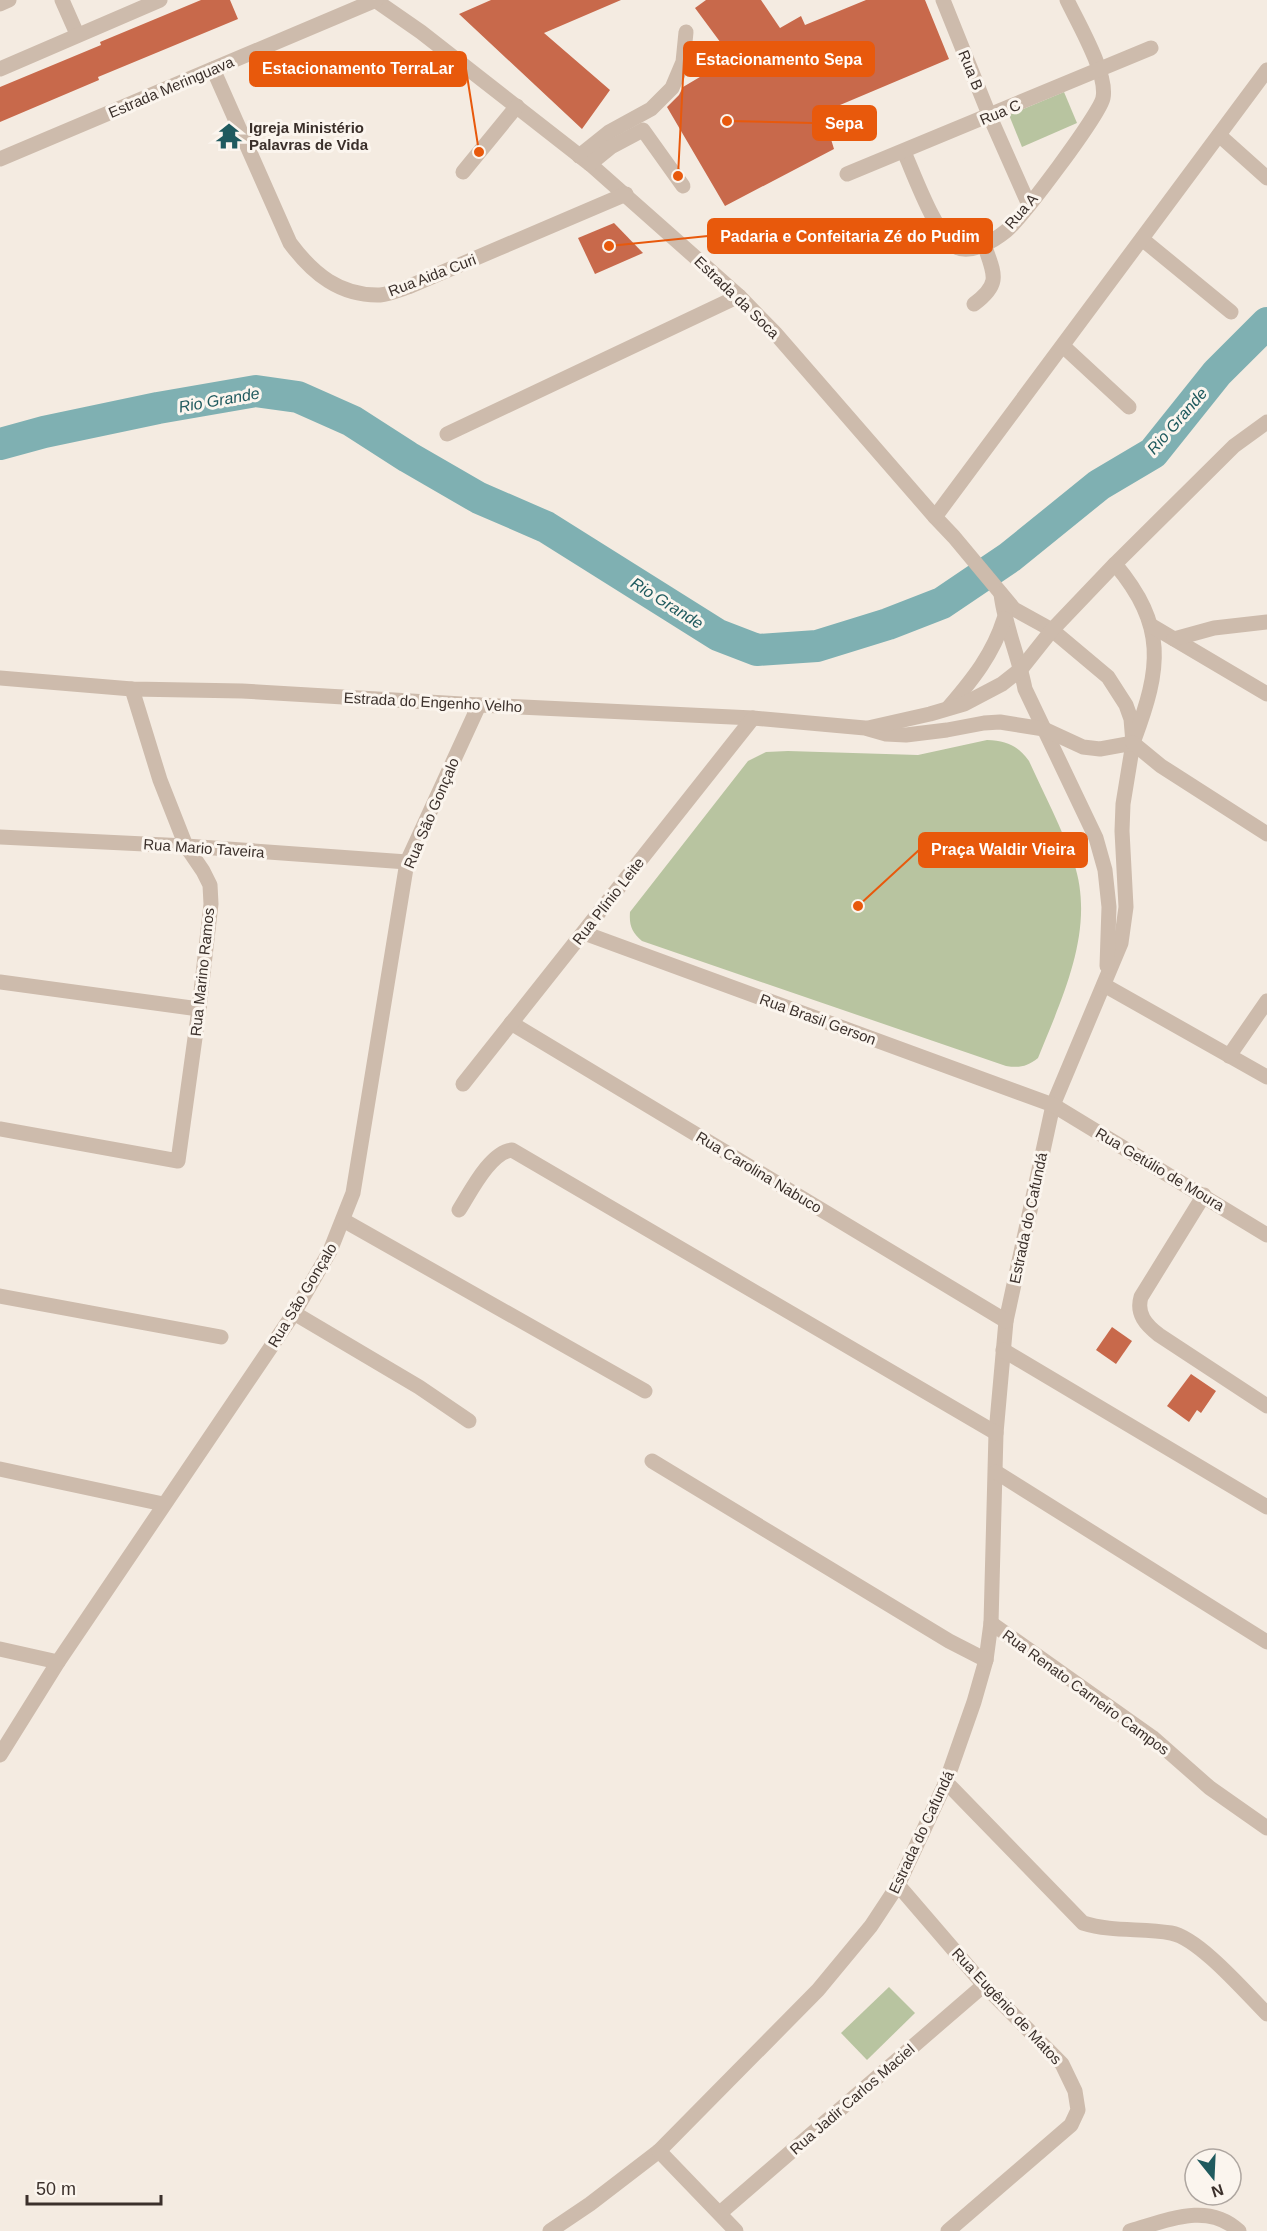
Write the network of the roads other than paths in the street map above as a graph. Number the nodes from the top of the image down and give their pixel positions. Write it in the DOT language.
graph roads {
  1 [pos="9,0"];
  2 [pos="62,0"];
  3 [pos="160,0"];
  4 [pos="375,0"];
  5 [pos="943,0"];
  6 [pos="1067,0"];
  7 [pos="0,4"];
  8 [pos="686,32"];
  9 [pos="77,34"];
  10 [pos="1151,48"];
  11 [pos="0,69"];
  12 [pos="213,69"];
  13 [pos="1099,69"];
  14 [pos="1267,70"];
  15 [pos="517,106"];
  16 [pos="651,109"];
  17 [pos="990,117"];
  18 [pos="643,130"];
  19 [pos="1219,135"];
  20 [pos="904,152"];
  21 [pos="0,159"];
  22 [pos="584,160"];
  23 [pos="463,172"];
  24 [pos="847,174"];
  25 [pos="1267,178"];
  26 [pos="683,186"];
  27 [pos="626,194"];
  28 [pos="1029,206"];
  29 [pos="1142,238"];
  30 [pos="984,244"];
  31 [pos="739,296"];
  32 [pos="974,304"];
  33 [pos="1232,312"];
  34 [pos="1063,346"];
  35 [pos="1129,407"];
  36 [pos="1267,422"];
  37 [pos="447,434"];
  38 [pos="935,517"];
  39 [pos="1114,564"];
  40 [pos="996,587"];
  41 [pos="1004,619"];
  42 [pos="1267,622"];
  43 [pos="1152,626"];
  44 [pos="1052,630"];
  45 [pos="1174,639"];
  46 [pos="1021,669"];
  47 [pos="0,678"];
  48 [pos="132,689"];
  49 [pos="1267,694"];
  50 [pos="480,705"];
  51 [pos="948,708"];
  52 [pos="753,718"];
  53 [pos="865,728"];
  54 [pos="1044,729"];
  55 [pos="1133,743"];
  56 [pos="1267,834"];
  57 [pos="0,837"];
  58 [pos="186,846"];
  59 [pos="407,862"];
  60 [pos="584,933"];
  61 [pos="1105,980"];
  62 [pos="0,982"];
  63 [pos="1267,1001"];
  64 [pos="199,1009"];
  65 [pos="511,1023"];
  66 [pos="1229,1056"];
  67 [pos="1267,1077"];
  68 [pos="463,1084"];
  69 [pos="1053,1105"];
  70 [pos="0,1129"];
  71 [pos="1204,1195"];
  72 [pos="459,1210"];
  73 [pos="343,1220"];
  74 [pos="1267,1235"];
  75 [pos="0,1296"];
  76 [pos="294,1313"];
  77 [pos="1006,1321"];
  78 [pos="221,1337"];
  79 [pos="1003,1350"];
  80 [pos="645,1391"];
  81 [pos="1267,1407"];
  82 [pos="469,1421"];
  83 [pos="996,1433"];
  84 [pos="652,1461"];
  85 [pos="0,1468"];
  86 [pos="996,1473"];
  87 [pos="163,1504"];
  88 [pos="1267,1507"];
  89 [pos="991,1623"];
  90 [pos="1267,1642"];
  91 [pos="0,1649"];
  92 [pos="986,1660"];
  93 [pos="58,1662"];
  94 [pos="0,1755"];
  95 [pos="946,1782"];
  96 [pos="1267,1828"];
  97 [pos="898,1885"];
  98 [pos="984,1985"];
  99 [pos="1267,2014"];
  100 [pos="659,2151"];
  101 [pos="720,2213"];
  102 [pos="549,2231"];
  103 [pos="736,2231"];
  104 [pos="948,2231"];
  105 [pos="1130,2231"];
  106 [pos="1239,2231"];
  1 -- 7 [label="street"];
  2 -- 9 [label="street"];
  3 -- 9 [label="street"];
  4 -- 12 [label="street, Estrada Meringuava"];
  4 -- 15 [label="street, Estrada da Soca"];
  5 -- 17 [label="street, Rua B"];
  6 -- 13 [label="street"];
  8 -- 16 [label="street"];
  9 -- 11 [label="street"];
  10 -- 13 [label="street, Rua C"];
  12 -- 21 [label="street, Estrada Meringuava"];
  12 -- 27 [label="street, Rua Aida Curi"];
  13 -- 17 [label="street, Rua C"];
  13 -- 28 [label="street, Rua A"];
  14 -- 19 [label="street"];
  15 -- 22 [label="street, Estrada da Soca"];
  15 -- 23 [label="street"];
  16 -- 18 [label="street"];
  16 -- 22 [label="street"];
  17 -- 20 [label="street, Rua C"];
  17 -- 28 [label="street, Rua B"];
  18 -- 22 [label="street"];
  18 -- 26 [label="street"];
  19 -- 25 [label="street"];
  19 -- 29 [label="street"];
  20 -- 24 [label="street, Rua C"];
  20 -- 30 [label="street, Rua A"];
  22 -- 27 [label="street, Estrada da Soca"];
  27 -- 31 [label="street, Estrada da Soca"];
  28 -- 30 [label="street, Rua A"];
  29 -- 33 [label="street"];
  29 -- 34 [label="street"];
  30 -- 32 [label="street"];
  31 -- 37 [label="street"];
  31 -- 38 [label="street, Estrada da Soca"];
  34 -- 35 [label="street"];
  34 -- 38 [label="street"];
  36 -- 39 [label="street, Estrada do Engenho Velho"];
  38 -- 40 [label="street, Estrada da Soca"];
  39 -- 43 [label="street"];
  39 -- 44 [label="street, Estrada do Engenho Velho"];
  40 -- 41 [label="street"];
  40 -- 44 [label="street, Estrada da Soca"];
  41 -- 46 [label="street"];
  41 -- 51 [label="street"];
  42 -- 45 [label="street"];
  43 -- 45 [label="street"];
  43 -- 55 [label="street"];
  44 -- 46 [label="street, Estrada do Engenho Velho"];
  44 -- 55 [label="street, Estrada do Cafundá"];
  45 -- 49 [label="street"];
  46 -- 51 [label="street, Estrada do Engenho Velho"];
  46 -- 54 [label="street, Estrada do Cafundá"];
  47 -- 48 [label="street, Estrada do Engenho Velho"];
  48 -- 50 [label="street, Estrada do Engenho Velho"];
  48 -- 58 [label="street, Rua Marino Ramos"];
  50 -- 52 [label="street, Estrada do Engenho Velho"];
  50 -- 59 [label="street, Rua São Gonçalo"];
  51 -- 53 [label="street, Estrada do Engenho Velho"];
  52 -- 53 [label="street, Estrada do Engenho Velho"];
  52 -- 60 [label="street, Rua Plínio Leite"];
  53 -- 54 [label="street, Estrada do Engenho Velho"];
  54 -- 55 [label="street, Estrada do Engenho Velho"];
  54 -- 61 [label="street, Estrada do Cafundá"];
  55 -- 56 [label="street"];
  55 -- 61 [label="street, Estrada do Cafundá"];
  57 -- 58 [label="street, Rua Mario Taveira"];
  58 -- 59 [label="street, Rua Mario Taveira"];
  58 -- 64 [label="street, Rua Marino Ramos"];
  59 -- 73 [label="street, Rua São Gonçalo"];
  60 -- 65 [label="street, Rua Plínio Leite"];
  60 -- 69 [label="street, Rua Brasil Gerson"];
  61 -- 66 [label="street"];
  61 -- 69 [label="street, Estrada do Cafundá"];
  62 -- 64 [label="street"];
  63 -- 66 [label="street"];
  64 -- 70 [label="street, Rua Marino Ramos"];
  65 -- 68 [label="street, Rua Plínio Leite"];
  65 -- 77 [label="street, Rua Carolina Nabuco"];
  66 -- 67 [label="street"];
  69 -- 71 [label="street, Rua Getúlio de Moura"];
  69 -- 77 [label="street, Estrada do Cafundá"];
  71 -- 74 [label="street, Rua Getúlio de Moura"];
  71 -- 81 [label="street"];
  72 -- 83 [label="street"];
  73 -- 76 [label="street, Rua São Gonçalo"];
  73 -- 80 [label="street"];
  75 -- 78 [label="street"];
  76 -- 82 [label="street"];
  76 -- 87 [label="street, Rua São Gonçalo"];
  77 -- 79 [label="street, Estrada do Cafundá"];
  79 -- 83 [label="street, Estrada do Cafundá"];
  79 -- 88 [label="street"];
  83 -- 86 [label="street, Estrada do Cafundá"];
  84 -- 92 [label="street"];
  85 -- 87 [label="street"];
  86 -- 89 [label="street, Estrada do Cafundá"];
  86 -- 90 [label="street"];
  87 -- 93 [label="street, Rua São Gonçalo"];
  89 -- 92 [label="street, Estrada do Cafundá"];
  89 -- 96 [label="street, Rua Renato Carneiro Campos"];
  91 -- 93 [label="street"];
  92 -- 95 [label="street, Estrada do Cafundá"];
  93 -- 94 [label="street, Rua São Gonçalo"];
  95 -- 97 [label="street, Estrada do Cafundá"];
  95 -- 99 [label="street"];
  97 -- 98 [label="street, Rua Eugênio de Matos"];
  97 -- 100 [label="street, Estrada do Cafundá"];
  98 -- 101 [label="street, Rua Jadir Carlos Maciel"];
  98 -- 104 [label="street, Rua Eugênio de Matos"];
  100 -- 101 [label="street"];
  100 -- 102 [label="street, Estrada do Cafundá"];
  101 -- 103 [label="street"];
  105 -- 106 [label="street"];
}
